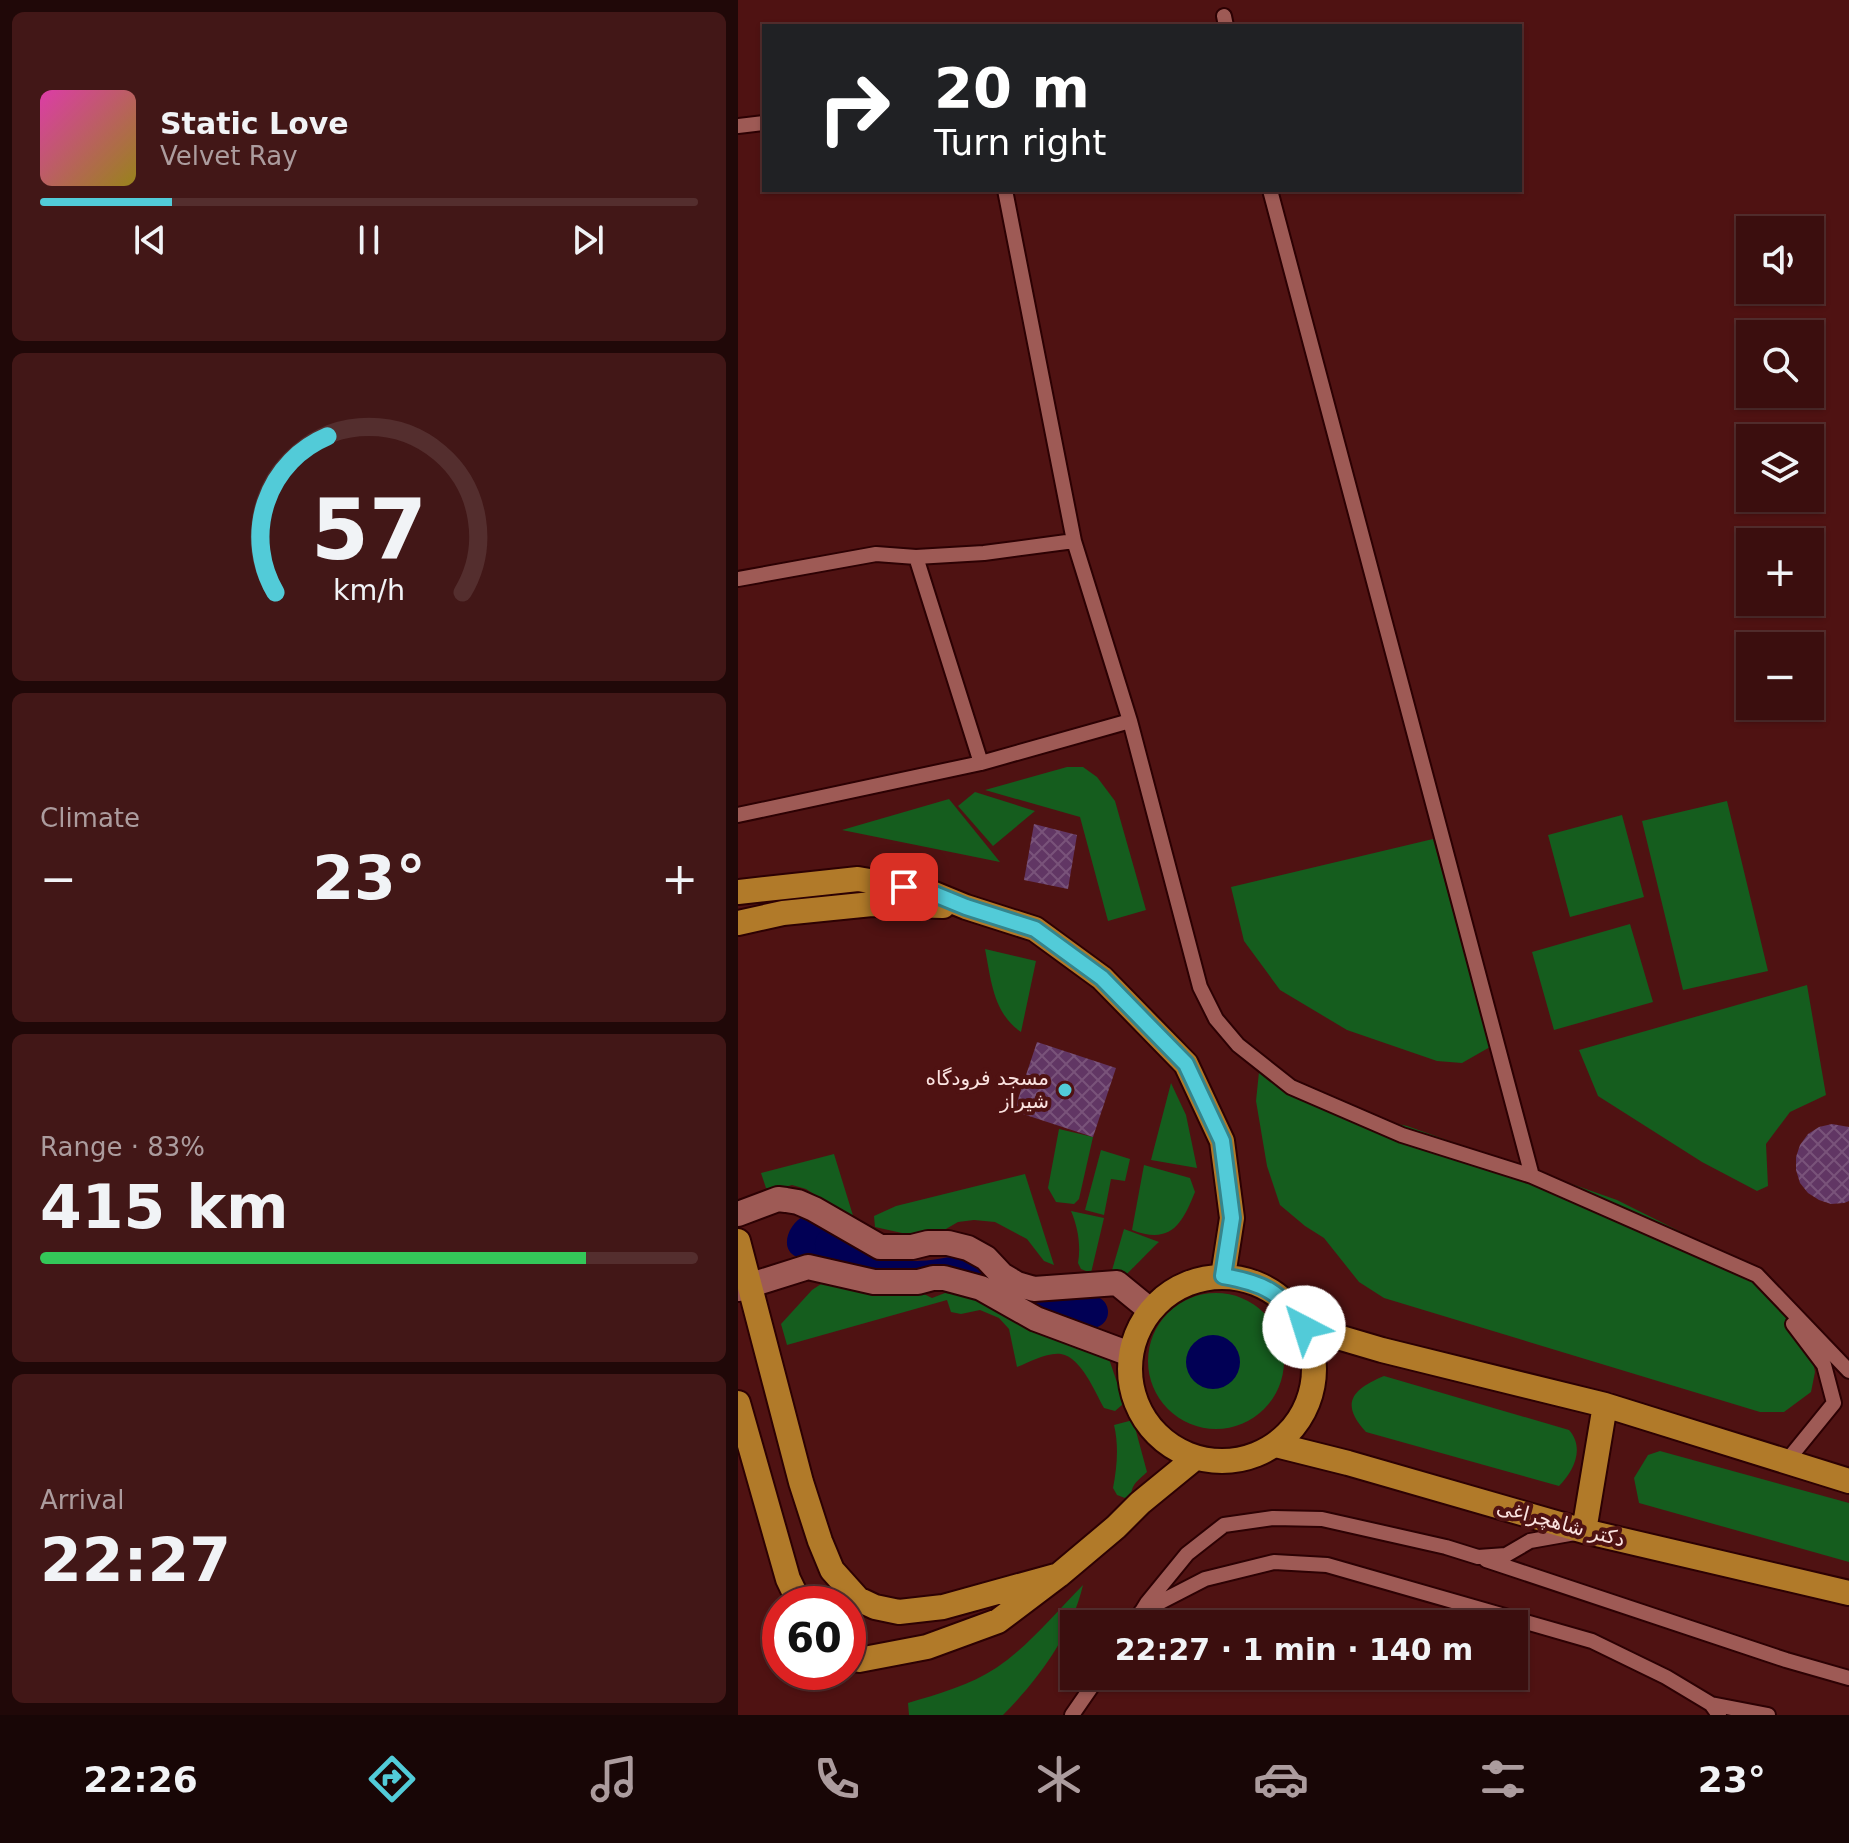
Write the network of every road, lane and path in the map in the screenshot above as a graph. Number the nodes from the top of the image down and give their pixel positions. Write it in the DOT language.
graph roads {
  1 [pos="762,123"];
  2 [pos="738,126"];
  3 [pos="1005,192"];
  4 [pos="1271,192"];
  5 [pos="1074,541"];
  6 [pos="916,557"];
  7 [pos="738,579"];
  8 [pos="1130,721"];
  9 [pos="981,763"];
  10 [pos="738,815"];
  11 [pos="738,892"];
  12 [pos="966,907"];
  13 [pos="738,923"];
  14 [pos="1532,1176"];
  15 [pos="738,1214"];
  16 [pos="738,1241"];
  17 [pos="1757,1275"];
  18 [pos="1223,1276"];
  19 [pos="744,1287"];
  20 [pos="1150,1310"];
  21 [pos="1304,1327"];
  22 [pos="1130,1354"];
  23 [pos="1849,1371"];
  24 [pos="738,1403"];
  25 [pos="1605,1405"];
  26 [pos="1276,1445"];
  27 [pos="1195,1458"];
  28 [pos="1786,1462"];
  29 [pos="1849,1481"];
  30 [pos="1584,1531"];
  31 [pos="1478,1557"];
  32 [pos="1059,1575"];
  33 [pos="791,1586"];
  34 [pos="1849,1593"];
  35 [pos="1144,1610"];
  36 [pos="1152,1610"];
  37 [pos="1484,1610"];
  38 [pos="1528,1623"];
  39 [pos="866,1659"];
  40 [pos="1849,1678"];
  41 [pos="1089,1690"];
  42 [pos="1715,1710"];
  43 [pos="1072,1715"];
  44 [pos="1768,1715"];
  1 -- 2 [label="lane"];
  3 -- 5 [label="lane"];
  4 -- 14 [label="lane"];
  5 -- 6 [label="lane"];
  5 -- 8 [label="lane"];
  6 -- 7 [label="lane"];
  6 -- 9 [label="lane"];
  8 -- 9 [label="lane"];
  8 -- 14 [label="lane"];
  9 -- 10 [label="lane"];
  11 -- 12 [label="main road"];
  12 -- 13 [label="main road"];
  12 -- 18 [label="main road"];
  14 -- 17 [label="lane"];
  15 -- 20 [label="street"];
  16 -- 19 [label="main road"];
  17 -- 23 [label="lane"];
  17 -- 28 [label="lane"];
  18 -- 20 [label="main road"];
  18 -- 21 [label="main road"];
  19 -- 22 [label="street"];
  19 -- 32 [label="main road"];
  20 -- 22 [label="main road"];
  21 -- 25 [label="main road"];
  21 -- 26 [label="main road"];
  22 -- 27 [label="main road"];
  24 -- 33 [label="main road"];
  25 -- 28 [label="main road"];
  25 -- 30 [label="main road"];
  26 -- 27 [label="main road"];
  26 -- 30 [label="main road, دکتر شاهچراغی"];
  27 -- 32 [label="main road"];
  28 -- 29 [label="main road"];
  30 -- 31 [label="lane"];
  30 -- 34 [label="main road, دکتر شاهچراغی"];
  31 -- 35 [label="lane"];
  31 -- 40 [label="lane"];
  32 -- 39 [label="main road"];
  36 -- 37 [label="lane"];
  38 -- 42 [label="lane"];
  41 -- 43 [label="lane"];
  42 -- 44 [label="lane"];
}
